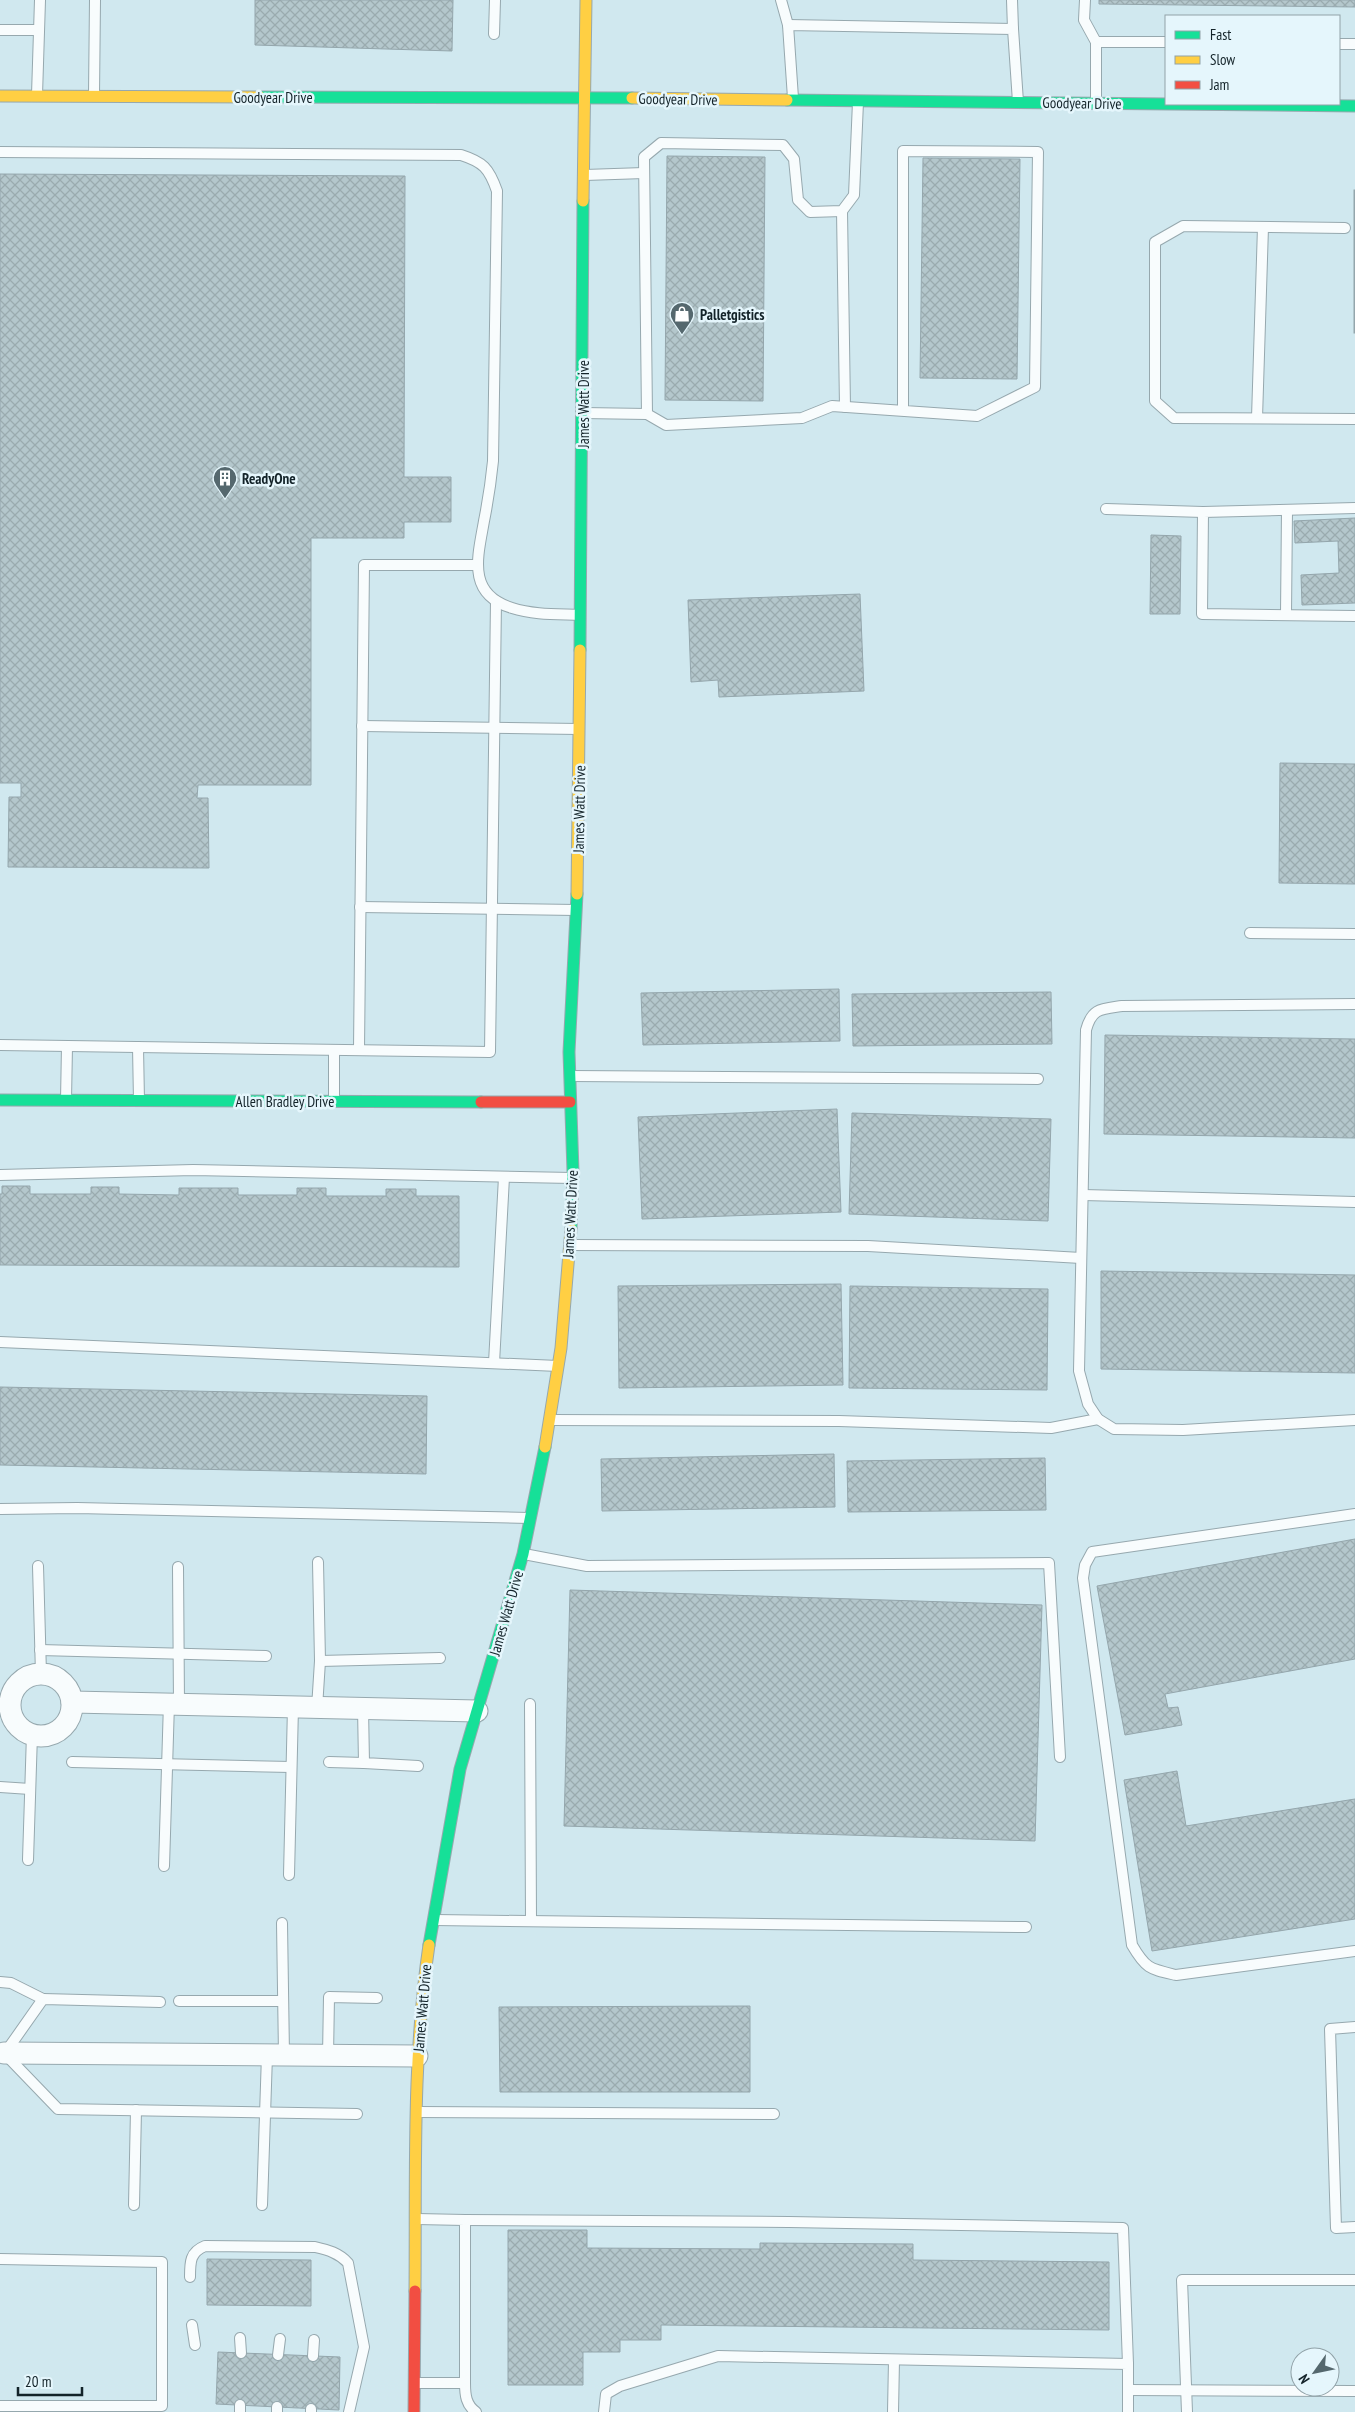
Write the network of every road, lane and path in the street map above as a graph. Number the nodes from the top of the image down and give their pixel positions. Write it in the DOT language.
graph roads {
  1 [pos="40,0"];
  2 [pos="95,0"];
  3 [pos="495,0"];
  4 [pos="586,0"];
  5 [pos="781,0"];
  6 [pos="1012,0"];
  7 [pos="1084,0"];
  8 [pos="788,26"];
  9 [pos="1013,29"];
  10 [pos="0,30"];
  11 [pos="39,30"];
  12 [pos="494,34"];
  13 [pos="1096,42"];
  14 [pos="1165,42"];
  15 [pos="1340,44"];
  16 [pos="1355,44"];
  17 [pos="0,96"];
  18 [pos="37,96"];
  19 [pos="94,96"];
  20 [pos="586,98"];
  21 [pos="794,100"];
  22 [pos="858,101"];
  23 [pos="1018,102"];
  24 [pos="1096,103"];
  25 [pos="1165,104"];
  26 [pos="1317,105"];
  27 [pos="1355,106"];
  28 [pos="0,152"];
  29 [pos="644,172"];
  30 [pos="583,175"];
  31 [pos="842,211"];
  32 [pos="1263,227"];
  33 [pos="1344,228"];
  34 [pos="845,407"];
  35 [pos="903,411"];
  36 [pos="582,414"];
  37 [pos="647,414"];
  38 [pos="1257,418"];
  39 [pos="1355,419"];
  40 [pos="1355,508"];
  41 [pos="1106,509"];
  42 [pos="1288,510"];
  43 [pos="1203,512"];
  44 [pos="477,565"];
  45 [pos="496,601"];
  46 [pos="1286,614"];
  47 [pos="581,615"];
  48 [pos="1355,616"];
  49 [pos="362,726"];
  50 [pos="495,728"];
  51 [pos="580,729"];
  52 [pos="360,907"];
  53 [pos="492,908"];
  54 [pos="577,910"];
  55 [pos="1250,933"];
  56 [pos="1355,934"];
  57 [pos="1355,1004"];
  58 [pos="0,1045"];
  59 [pos="67,1046"];
  60 [pos="138,1047"];
  61 [pos="334,1050"];
  62 [pos="359,1050"];
  63 [pos="570,1076"];
  64 [pos="1038,1079"];
  65 [pos="0,1100"];
  66 [pos="66,1100"];
  67 [pos="139,1101"];
  68 [pos="334,1101"];
  69 [pos="570,1102"];
  70 [pos="0,1176"];
  71 [pos="504,1177"];
  72 [pos="573,1178"];
  73 [pos="1083,1195"];
  74 [pos="1355,1202"];
  75 [pos="570,1245"];
  76 [pos="1081,1258"];
  77 [pos="0,1342"];
  78 [pos="494,1363"];
  79 [pos="558,1366"];
  80 [pos="1098,1419"];
  81 [pos="550,1420"];
  82 [pos="1355,1420"];
  83 [pos="0,1509"];
  84 [pos="1355,1514"];
  85 [pos="530,1518"];
  86 [pos="523,1554"];
  87 [pos="318,1562"];
  88 [pos="38,1566"];
  89 [pos="178,1567"];
  90 [pos="40,1650"];
  91 [pos="179,1652"];
  92 [pos="266,1656"];
  93 [pos="440,1658"];
  94 [pos="320,1661"];
  95 [pos="41,1674"];
  96 [pos="72,1702"];
  97 [pos="174,1703"];
  98 [pos="530,1704"];
  99 [pos="293,1707"];
  100 [pos="317,1708"];
  101 [pos="363,1708"];
  102 [pos="477,1711"];
  103 [pos="32,1734"];
  104 [pos="1060,1757"];
  105 [pos="72,1762"];
  106 [pos="329,1762"];
  107 [pos="364,1763"];
  108 [pos="167,1764"];
  109 [pos="418,1766"];
  110 [pos="291,1768"];
  111 [pos="0,1787"];
  112 [pos="30,1789"];
  113 [pos="28,1860"];
  114 [pos="164,1866"];
  115 [pos="289,1875"];
  116 [pos="433,1920"];
  117 [pos="531,1921"];
  118 [pos="282,1923"];
  119 [pos="1026,1927"];
  120 [pos="1355,1951"];
  121 [pos="0,1982"];
  122 [pos="43,1998"];
  123 [pos="376,1998"];
  124 [pos="179,2001"];
  125 [pos="283,2001"];
  126 [pos="160,2002"];
  127 [pos="1355,2028"];
  128 [pos="1,2055"];
  129 [pos="275,2055"];
  130 [pos="328,2056"];
  131 [pos="418,2056"];
  132 [pos="136,2110"];
  133 [pos="267,2112"];
  134 [pos="416,2112"];
  135 [pos="357,2114"];
  136 [pos="774,2114"];
  137 [pos="134,2205"];
  138 [pos="262,2205"];
  139 [pos="416,2219"];
  140 [pos="465,2220"];
  141 [pos="1355,2227"];
  142 [pos="0,2259"];
  143 [pos="190,2277"];
  144 [pos="1355,2280"];
  145 [pos="192,2325"];
  146 [pos="240,2338"];
  147 [pos="280,2339"];
  148 [pos="314,2340"];
  149 [pos="195,2346"];
  150 [pos="241,2353"];
  151 [pos="278,2355"];
  152 [pos="314,2356"];
  153 [pos="894,2360"];
  154 [pos="1128,2364"];
  155 [pos="414,2383"];
  156 [pos="465,2383"];
  157 [pos="1128,2390"];
  158 [pos="1186,2390"];
  159 [pos="1355,2391"];
  160 [pos="0,2406"];
  161 [pos="349,2412"];
  162 [pos="414,2412"];
  163 [pos="476,2412"];
  164 [pos="604,2412"];
  165 [pos="894,2412"];
  166 [pos="1128,2412"];
  167 [pos="1187,2412"];
  1 -- 11 [label="lane"];
  2 -- 19 [label="lane"];
  3 -- 12 [label="lane"];
  4 -- 20 [label="street, James Watt Drive"];
  5 -- 8 [label="lane"];
  6 -- 9 [label="lane"];
  7 -- 13 [label="lane"];
  8 -- 9 [label="lane"];
  8 -- 21 [label="lane"];
  9 -- 23 [label="lane"];
  10 -- 11 [label="lane"];
  11 -- 18 [label="lane"];
  13 -- 14 [label="lane"];
  13 -- 24 [label="lane"];
  15 -- 16 [label="lane"];
  17 -- 18 [label="street, Goodyear Drive"];
  18 -- 19 [label="street, Goodyear Drive"];
  19 -- 20 [label="street, Goodyear Drive"];
  20 -- 21 [label="street, Goodyear Drive"];
  20 -- 30 [label="street, James Watt Drive"];
  21 -- 22 [label="street, Goodyear Drive"];
  22 -- 23 [label="street, Goodyear Drive"];
  22 -- 31 [label="lane"];
  23 -- 24 [label="street, Goodyear Drive"];
  24 -- 25 [label="street, Goodyear Drive"];
  26 -- 27 [label="street, Goodyear Drive"];
  28 -- 44 [label="lane"];
  29 -- 30 [label="lane"];
  29 -- 31 [label="lane"];
  29 -- 37 [label="lane"];
  30 -- 36 [label="street, James Watt Drive"];
  31 -- 34 [label="lane"];
  32 -- 33 [label="lane"];
  32 -- 38 [label="lane"];
  32 -- 38 [label="lane"];
  34 -- 35 [label="lane"];
  34 -- 37 [label="lane"];
  35 -- 35 [label="lane"];
  36 -- 37 [label="lane"];
  36 -- 47 [label="street, James Watt Drive"];
  38 -- 39 [label="lane"];
  40 -- 42 [label="lane"];
  41 -- 43 [label="lane"];
  42 -- 43 [label="lane"];
  42 -- 46 [label="lane"];
  43 -- 46 [label="lane"];
  44 -- 45 [label="lane"];
  44 -- 49 [label="lane"];
  45 -- 47 [label="lane"];
  45 -- 50 [label="lane"];
  46 -- 48 [label="lane"];
  47 -- 51 [label="street, James Watt Drive"];
  49 -- 50 [label="lane"];
  49 -- 52 [label="lane"];
  50 -- 51 [label="lane"];
  50 -- 53 [label="lane"];
  51 -- 54 [label="street, James Watt Drive"];
  52 -- 53 [label="lane"];
  52 -- 62 [label="lane"];
  53 -- 54 [label="lane"];
  53 -- 62 [label="lane"];
  54 -- 63 [label="street, James Watt Drive"];
  55 -- 56 [label="lane"];
  57 -- 73 [label="lane"];
  58 -- 59 [label="lane"];
  59 -- 60 [label="lane"];
  59 -- 66 [label="lane"];
  60 -- 61 [label="lane"];
  60 -- 67 [label="lane"];
  61 -- 62 [label="lane"];
  61 -- 68 [label="lane"];
  63 -- 64 [label="lane"];
  63 -- 69 [label="street, James Watt Drive"];
  65 -- 66 [label="street, Allen Bradley Drive"];
  66 -- 67 [label="street, Allen Bradley Drive"];
  67 -- 68 [label="street, Allen Bradley Drive"];
  68 -- 69 [label="street, Allen Bradley Drive"];
  69 -- 72 [label="street, James Watt Drive"];
  70 -- 71 [label="lane"];
  71 -- 72 [label="lane"];
  71 -- 78 [label="lane"];
  72 -- 75 [label="street, James Watt Drive"];
  73 -- 74 [label="lane"];
  73 -- 76 [label="lane"];
  75 -- 76 [label="lane"];
  75 -- 79 [label="street, James Watt Drive"];
  76 -- 80 [label="lane"];
  77 -- 78 [label="lane"];
  78 -- 79 [label="lane"];
  79 -- 81 [label="street, James Watt Drive"];
  80 -- 81 [label="lane"];
  80 -- 82 [label="lane"];
  81 -- 85 [label="street, James Watt Drive"];
  83 -- 85 [label="lane"];
  84 -- 120 [label="lane"];
  85 -- 86 [label="street, James Watt Drive"];
  86 -- 102 [label="street, James Watt Drive"];
  86 -- 104 [label="lane"];
  87 -- 94 [label="lane"];
  88 -- 90 [label="lane"];
  89 -- 91 [label="lane"];
  90 -- 91 [label="lane"];
  90 -- 95 [label="lane"];
  91 -- 92 [label="lane"];
  91 -- 97 [label="lane"];
  93 -- 94 [label="lane"];
  94 -- 100 [label="lane"];
  95 -- 96 [label="street"];
  95 -- 103 [label="street"];
  96 -- 97 [label="street"];
  96 -- 103 [label="street"];
  97 -- 99 [label="street"];
  97 -- 108 [label="lane"];
  98 -- 117 [label="lane"];
  99 -- 100 [label="street"];
  99 -- 110 [label="lane"];
  100 -- 101 [label="street"];
  101 -- 102 [label="street"];
  101 -- 107 [label="lane"];
  102 -- 116 [label="street, James Watt Drive"];
  103 -- 112 [label="lane"];
  105 -- 108 [label="lane"];
  106 -- 107 [label="lane"];
  107 -- 109 [label="lane"];
  108 -- 110 [label="lane"];
  108 -- 114 [label="lane"];
  110 -- 115 [label="lane"];
  111 -- 112 [label="lane"];
  112 -- 113 [label="lane"];
  116 -- 117 [label="lane"];
  116 -- 131 [label="street, James Watt Drive"];
  117 -- 119 [label="lane"];
  118 -- 125 [label="lane"];
  121 -- 122 [label="lane"];
  122 -- 126 [label="lane"];
  122 -- 128 [label="lane"];
  123 -- 130 [label="lane"];
  124 -- 125 [label="lane"];
  125 -- 129 [label="lane"];
  127 -- 141 [label="lane"];
  128 -- 129 [label="street"];
  128 -- 132 [label="lane"];
  129 -- 130 [label="street"];
  129 -- 133 [label="lane"];
  130 -- 131 [label="street"];
  131 -- 134 [label="street, James Watt Drive"];
  132 -- 133 [label="lane"];
  132 -- 137 [label="lane"];
  133 -- 135 [label="lane"];
  133 -- 138 [label="lane"];
  134 -- 136 [label="lane"];
  134 -- 139 [label="street, James Watt Drive"];
  139 -- 140 [label="lane"];
  139 -- 155 [label="street, James Watt Drive"];
  140 -- 154 [label="lane"];
  140 -- 156 [label="lane"];
  142 -- 160 [label="lane"];
  143 -- 161 [label="lane"];
  144 -- 158 [label="lane"];
  145 -- 149 [label="lane"];
  146 -- 150 [label="lane"];
  147 -- 151 [label="lane"];
  148 -- 152 [label="lane"];
  153 -- 154 [label="lane"];
  153 -- 164 [label="lane"];
  153 -- 165 [label="lane"];
  154 -- 157 [label="lane"];
  155 -- 156 [label="lane"];
  155 -- 162 [label="street, James Watt Drive"];
  156 -- 163 [label="lane"];
  157 -- 158 [label="lane"];
  157 -- 166 [label="lane"];
  158 -- 159 [label="lane"];
  158 -- 167 [label="lane"];
}
